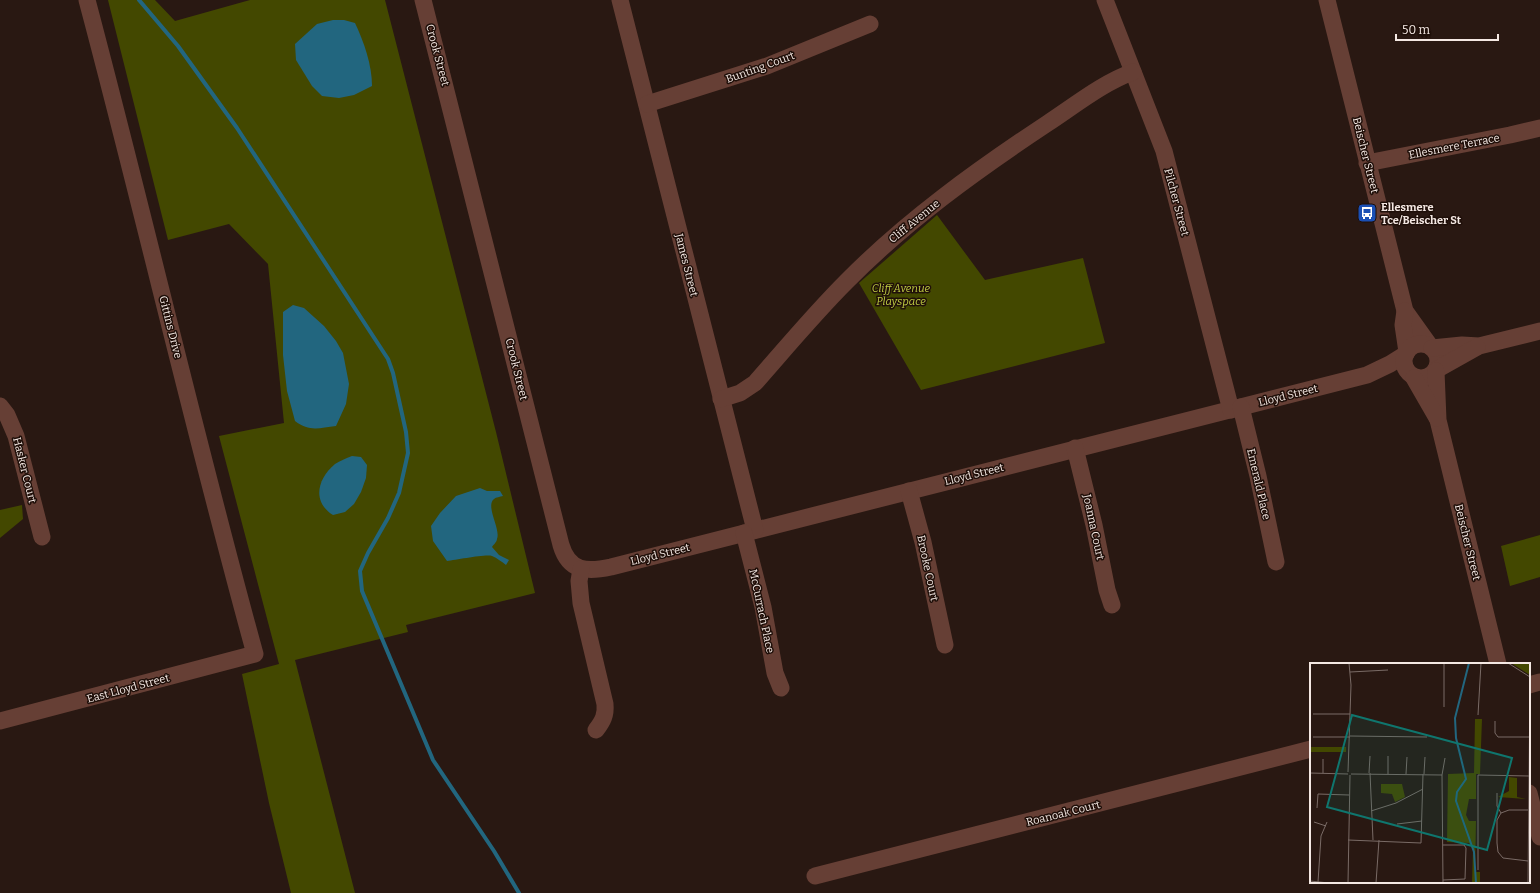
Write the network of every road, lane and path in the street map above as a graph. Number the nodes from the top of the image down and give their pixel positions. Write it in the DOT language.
graph roads {
  1 [pos="87,0"];
  2 [pos="423,0"];
  3 [pos="620,0"];
  4 [pos="1105,0"];
  5 [pos="1327,0"];
  6 [pos="870,24"];
  7 [pos="1133,72"];
  8 [pos="647,104"];
  9 [pos="1540,128"];
  10 [pos="1367,163"];
  11 [pos="1405,311"];
  12 [pos="1540,331"];
  13 [pos="1479,346"];
  14 [pos="1431,347"];
  15 [pos="1406,353"];
  16 [pos="1436,370"];
  17 [pos="1367,376"];
  18 [pos="1414,378"];
  19 [pos="721,399"];
  20 [pos="0,406"];
  21 [pos="1236,408"];
  22 [pos="1438,420"];
  23 [pos="1075,448"];
  24 [pos="909,491"];
  25 [pos="750,532"];
  26 [pos="42,537"];
  27 [pos="1276,562"];
  28 [pos="581,569"];
  29 [pos="1112,605"];
  30 [pos="945,645"];
  31 [pos="255,654"];
  32 [pos="1498,663"];
  33 [pos="1540,682"];
  34 [pos="1530,685"];
  35 [pos="780,688"];
  36 [pos="0,721"];
  37 [pos="596,730"];
  38 [pos="1310,749"];
  39 [pos="1530,796"];
  40 [pos="1540,837"];
  41 [pos="815,876"];
  1 -- 31 [label="street, Gittins Drive"];
  2 -- 28 [label="street, Crook Street"];
  3 -- 8 [label="street, James Street"];
  4 -- 7 [label="street, Pilcher Street"];
  5 -- 10 [label="street, Beischer Street"];
  6 -- 8 [label="street, Bunting Court"];
  7 -- 19 [label="street, Cliff Avenue"];
  7 -- 21 [label="street, Pilcher Street"];
  8 -- 19 [label="street, James Street"];
  9 -- 10 [label="street, Ellesmere Terrace"];
  10 -- 11 [label="street, Beischer Street"];
  11 -- 14 [label="street, Beischer Street"];
  11 -- 15 [label="street, Beischer Street"];
  12 -- 13 [label="street"];
  13 -- 14 [label="street"];
  13 -- 16 [label="street"];
  14 -- 15 [label="street"];
  14 -- 16 [label="street"];
  15 -- 17 [label="street, Lloyd Street"];
  15 -- 18 [label="street"];
  16 -- 18 [label="street"];
  16 -- 22 [label="street, Beischer Street"];
  17 -- 18 [label="street, Lloyd Street"];
  17 -- 21 [label="street, Lloyd Street"];
  18 -- 22 [label="street, Beischer Street"];
  19 -- 25 [label="street, James Street"];
  20 -- 26 [label="street, Hasker Court"];
  21 -- 23 [label="street, Lloyd Street"];
  21 -- 27 [label="street, Emerald Place"];
  22 -- 32 [label="street, Beischer Street"];
  23 -- 24 [label="street, Lloyd Street"];
  23 -- 29 [label="street, Joanna Court"];
  24 -- 25 [label="street, Lloyd Street"];
  24 -- 30 [label="street, Brooke Court"];
  25 -- 28 [label="street, Lloyd Street"];
  25 -- 35 [label="street, McCurrach Place"];
  28 -- 37 [label="street"];
  31 -- 36 [label="street, East Lloyd Street"];
  33 -- 34 [label="street"];
  38 -- 41 [label="street, Roanoak Court"];
  39 -- 40 [label="street"];
}
